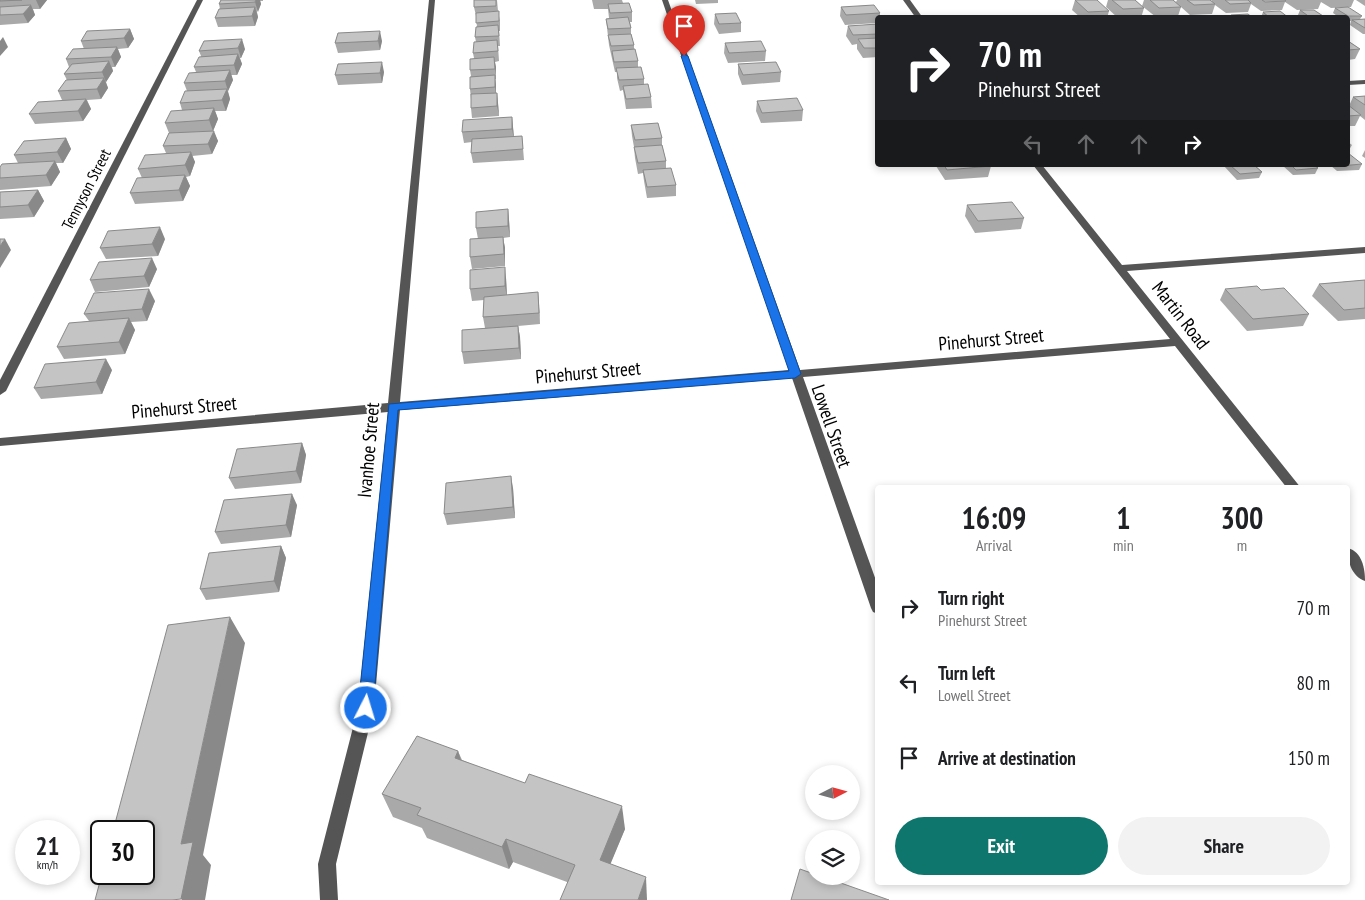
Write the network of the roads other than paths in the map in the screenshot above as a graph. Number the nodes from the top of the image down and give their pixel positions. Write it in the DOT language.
graph roads {
  1 [pos="200,0"];
  2 [pos="432,0"];
  3 [pos="665,0"];
  4 [pos="906,0"];
  5 [pos="910,0"];
  6 [pos="918,15"];
  7 [pos="1365,82"];
  8 [pos="1350,83"];
  9 [pos="1040,167"];
  10 [pos="1365,250"];
  11 [pos="1120,268"];
  12 [pos="1179,342"];
  13 [pos="795,374"];
  14 [pos="0,391"];
  15 [pos="393,407"];
  16 [pos="0,442"];
  17 [pos="1293,485"];
  18 [pos="1350,556"];
  19 [pos="1365,575"];
  20 [pos="875,600"];
  21 [pos="329,900"];
  1 -- 14 [label="street, Tennyson Street"];
  2 -- 15 [label="street, Ivanhoe Street"];
  3 -- 13 [label="street, Lowell Street"];
  4 -- 5 [label="street"];
  4 -- 6 [label="street"];
  7 -- 8 [label="street"];
  9 -- 11 [label="street, Martin Road"];
  10 -- 11 [label="street"];
  11 -- 12 [label="street, Martin Road"];
  12 -- 13 [label="street, Pinehurst Street"];
  12 -- 17 [label="street, Martin Road"];
  13 -- 15 [label="street, Pinehurst Street"];
  13 -- 20 [label="street, Lowell Street"];
  15 -- 16 [label="street, Pinehurst Street"];
  15 -- 21 [label="street, Ivanhoe Street"];
  18 -- 19 [label="street"];
}
